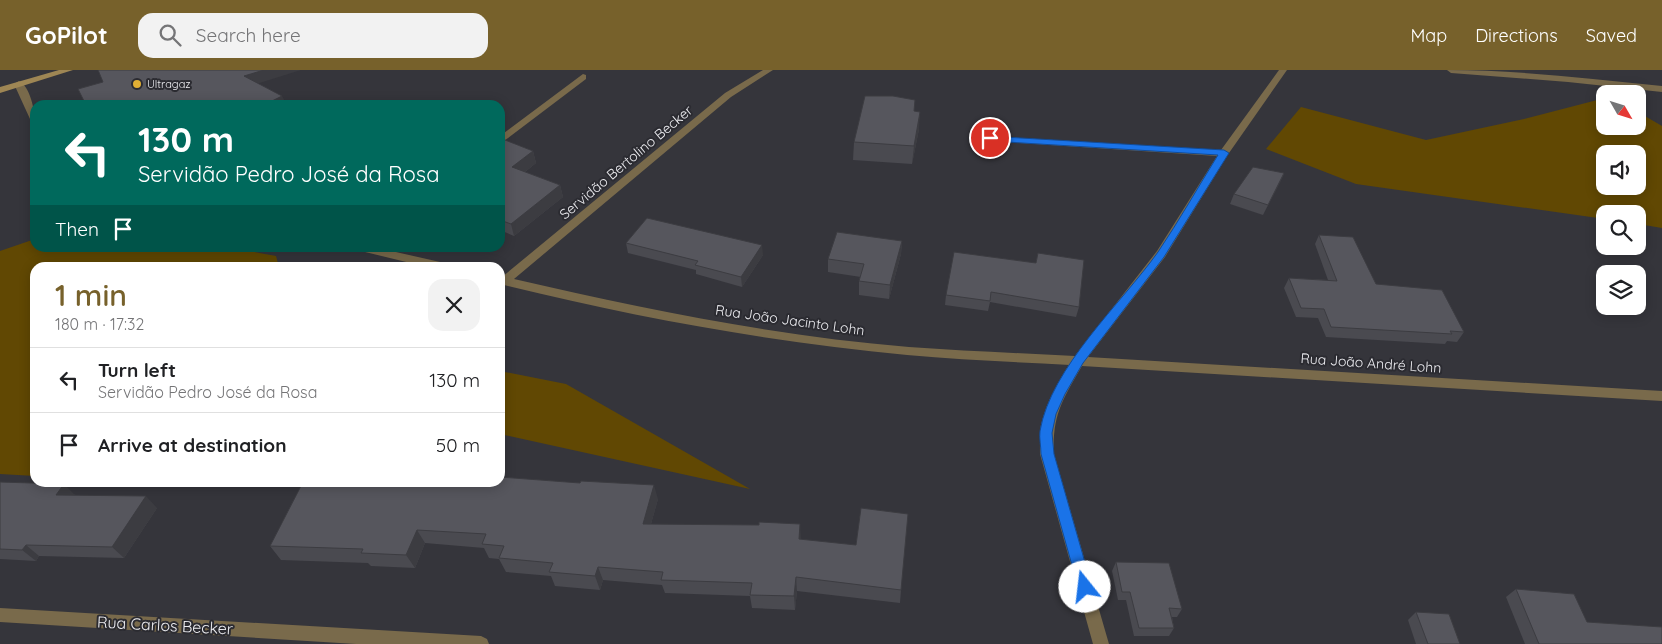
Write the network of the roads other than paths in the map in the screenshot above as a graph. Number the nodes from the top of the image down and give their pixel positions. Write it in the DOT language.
graph roads {
  1 [pos="69,70"];
  2 [pos="768,70"];
  3 [pos="1283,70"];
  4 [pos="1451,70"];
  5 [pos="583,77"];
  6 [pos="19,84"];
  7 [pos="1662,89"];
  8 [pos="0,90"];
  9 [pos="30,108"];
  10 [pos="505,137"];
  11 [pos="990,138"];
  12 [pos="1224,153"];
  13 [pos="382,252"];
  14 [pos="424,262"];
  15 [pos="505,278"];
  16 [pos="505,281"];
  17 [pos="1079,360"];
  18 [pos="1662,396"];
  19 [pos="0,615"];
  20 [pos="481,644"];
  21 [pos="1101,644"];
  1 -- 6 [label="main road"];
  2 -- 15 [label="street, Servidão Bertolino Becker"];
  3 -- 12 [label="street"];
  4 -- 7 [label="street"];
  5 -- 10 [label="street"];
  6 -- 8 [label="main road"];
  6 -- 9 [label="street"];
  11 -- 12 [label="street"];
  12 -- 17 [label="street"];
  13 -- 14 [label="street"];
  16 -- 17 [label="street, Rua João Jacinto Lohn"];
  17 -- 18 [label="street, Rua João André Lohn"];
  17 -- 21 [label="street"];
  19 -- 20 [label="street, Rua Carlos Becker"];
}
